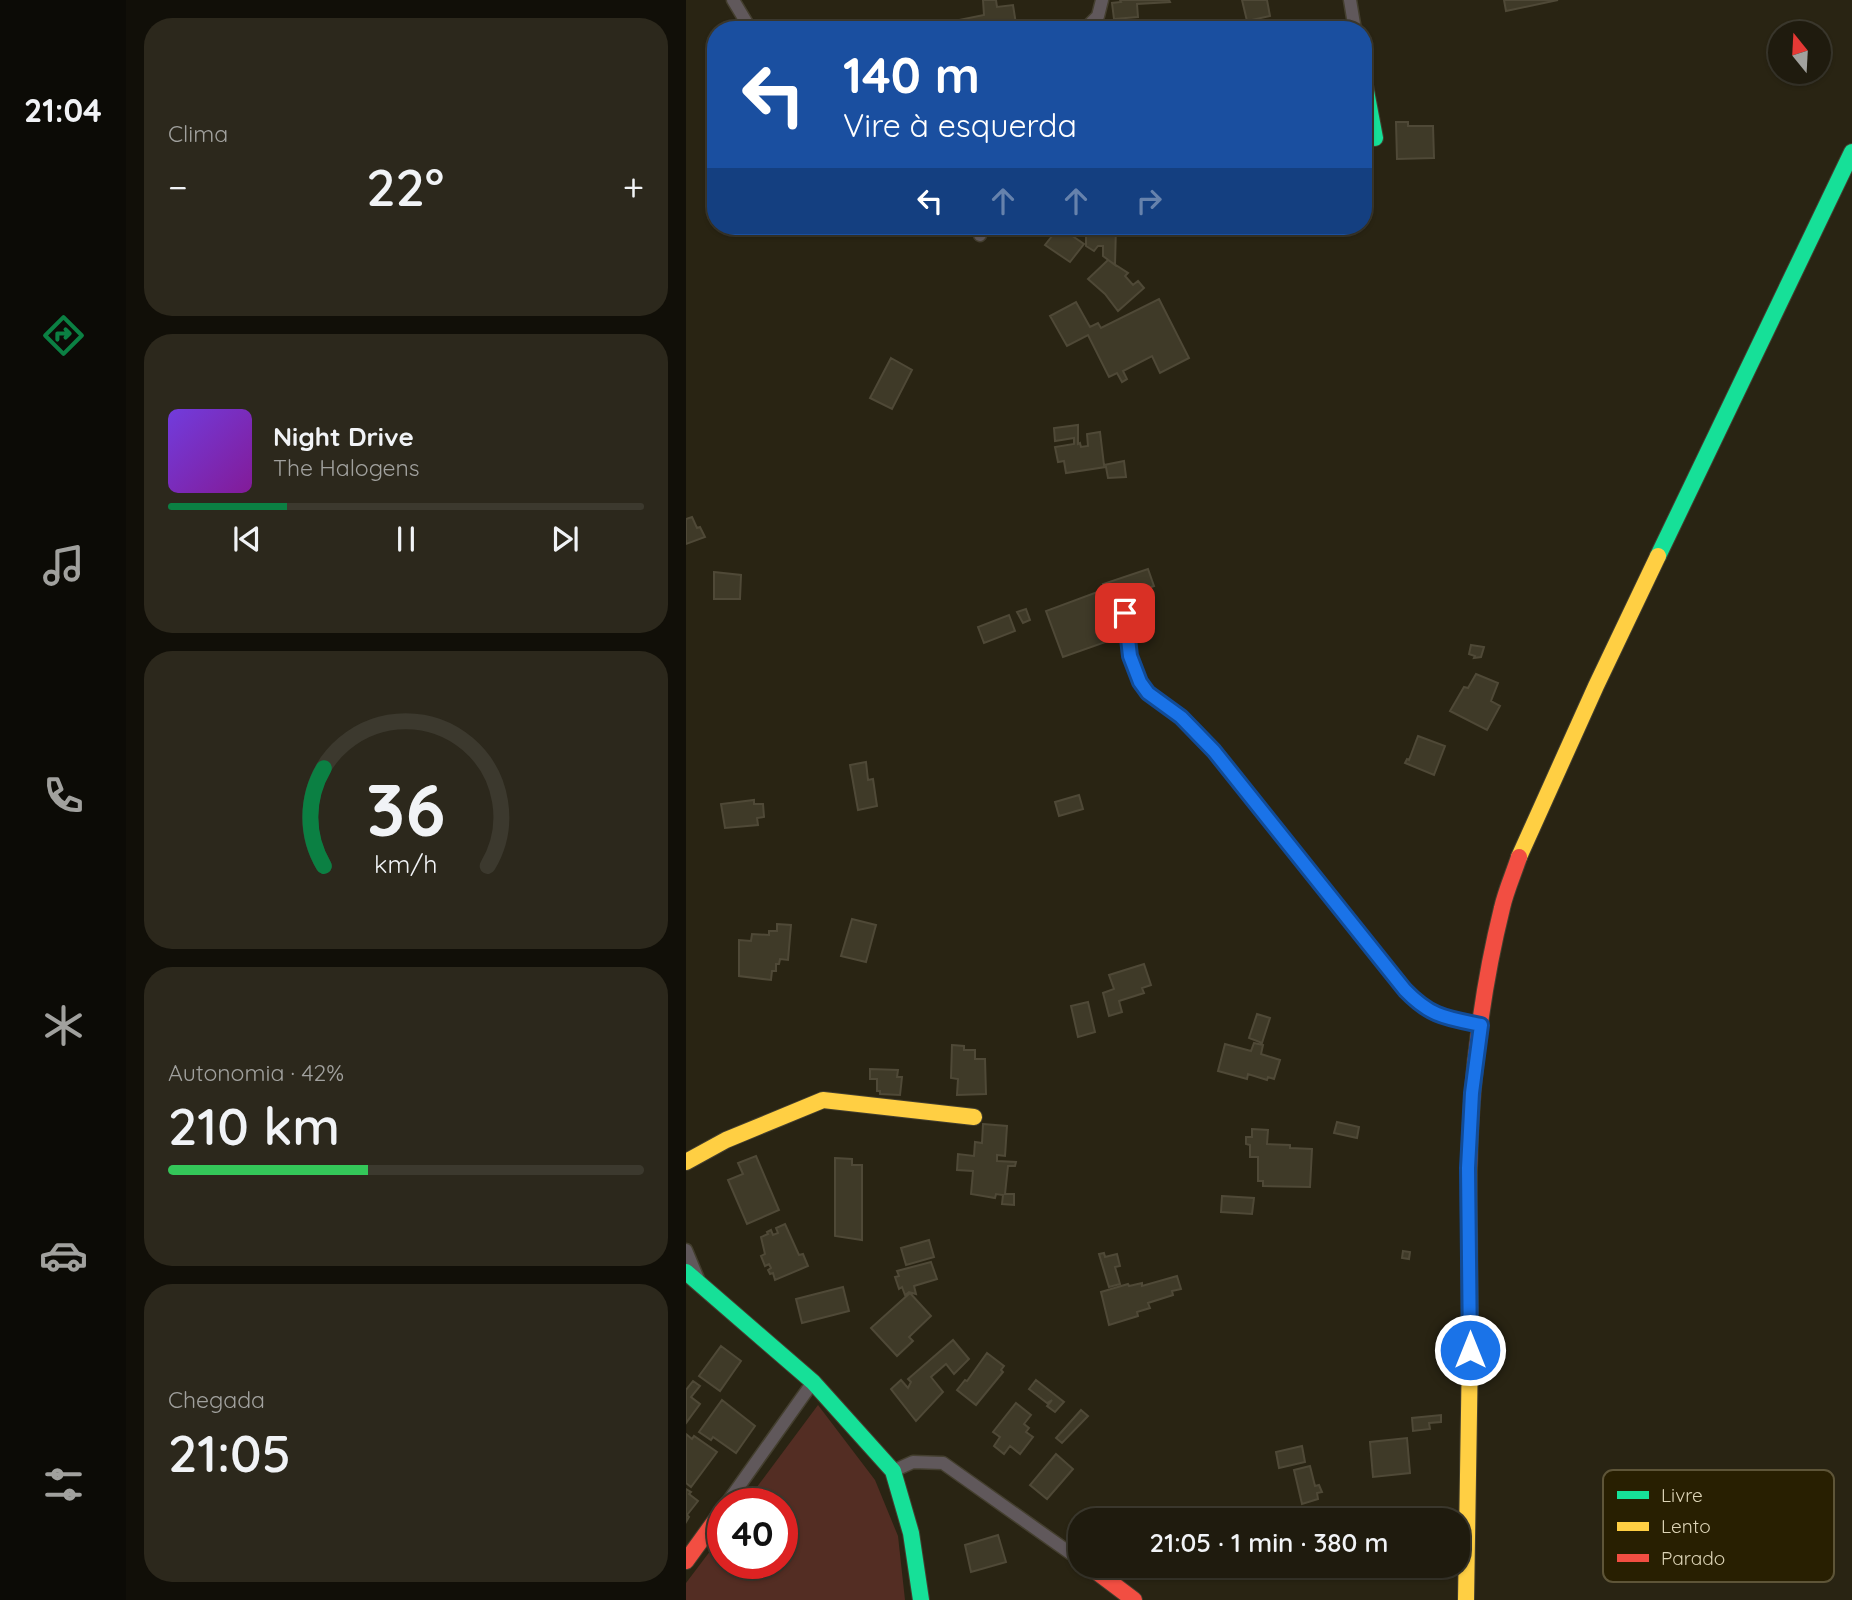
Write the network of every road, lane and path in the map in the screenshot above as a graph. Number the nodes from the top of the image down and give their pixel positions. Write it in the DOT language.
graph roads {
  1 [pos="733,0"];
  2 [pos="1102,0"];
  3 [pos="1350,0"];
  4 [pos="746,21"];
  5 [pos="1093,21"];
  6 [pos="1354,21"];
  7 [pos="1372,122"];
  8 [pos="1375,138"];
  9 [pos="1852,152"];
  10 [pos="1125,613"];
  11 [pos="1481,1025"];
  12 [pos="974,1116"];
  13 [pos="686,1162"];
  14 [pos="686,1250"];
  15 [pos="686,1272"];
  16 [pos="700,1282"];
  17 [pos="813,1382"];
  18 [pos="893,1471"];
  19 [pos="738,1488"];
  20 [pos="707,1532"];
  21 [pos="1068,1552"];
  22 [pos="686,1561"];
  23 [pos="1105,1578"];
  24 [pos="921,1600"];
  25 [pos="1134,1600"];
  26 [pos="1466,1600"];
  1 -- 4 [label="street"];
  2 -- 5 [label="street"];
  3 -- 6 [label="street"];
  7 -- 8 [label="street"];
  9 -- 11 [label="street"];
  10 -- 11 [label="lane"];
  11 -- 26 [label="street"];
  12 -- 13 [label="street"];
  14 -- 16 [label="street"];
  15 -- 16 [label="street"];
  16 -- 17 [label="street"];
  17 -- 18 [label="street"];
  17 -- 19 [label="street"];
  18 -- 21 [label="street"];
  18 -- 24 [label="street"];
  20 -- 22 [label="street"];
  23 -- 25 [label="street"];
}
